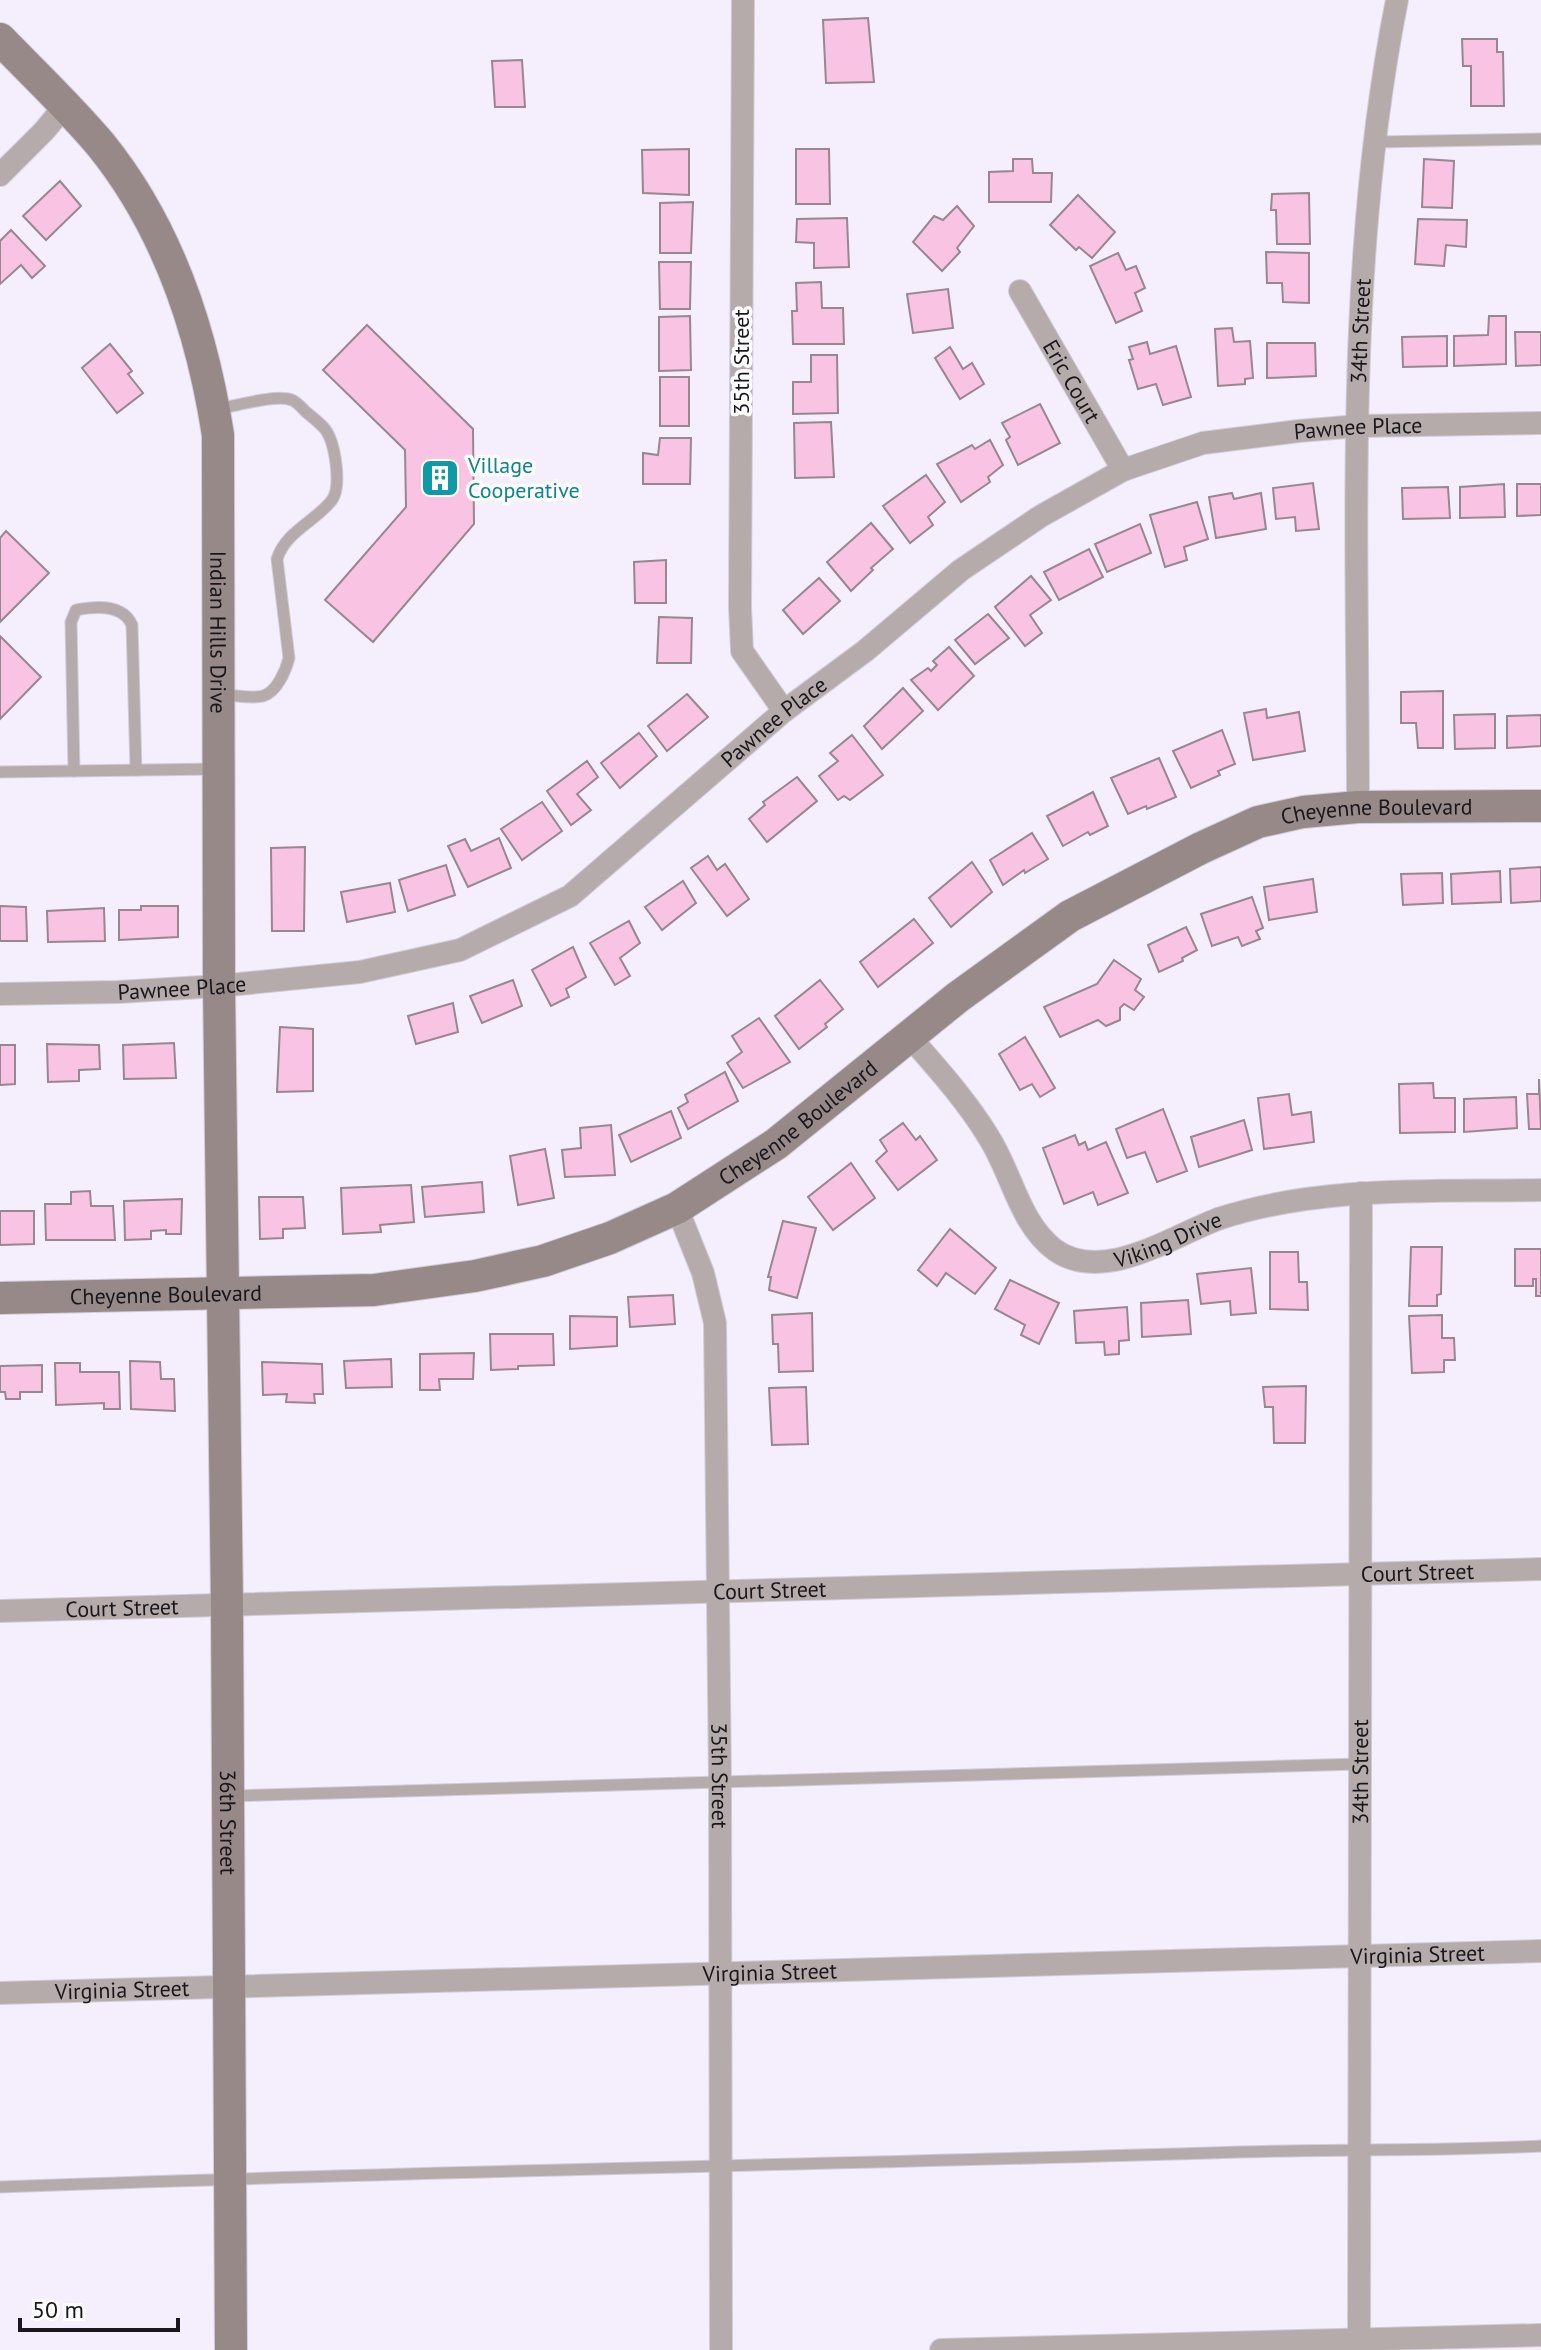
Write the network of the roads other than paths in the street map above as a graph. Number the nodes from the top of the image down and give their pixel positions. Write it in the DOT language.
graph roads {
  1 [pos="743,0"];
  2 [pos="1397,0"];
  3 [pos="0,39"];
  4 [pos="64,107"];
  5 [pos="1541,139"];
  6 [pos="1373,142"];
  7 [pos="0,175"];
  8 [pos="1020,291"];
  9 [pos="214,409"];
  10 [pos="1541,423"];
  11 [pos="1358,426"];
  12 [pos="1123,470"];
  13 [pos="218,695"];
  14 [pos="784,711"];
  15 [pos="219,769"];
  16 [pos="136,770"];
  17 [pos="74,771"];
  18 [pos="0,772"];
  19 [pos="1541,806"];
  20 [pos="1358,807"];
  21 [pos="219,986"];
  22 [pos="0,994"];
  23 [pos="909,1036"];
  24 [pos="1541,1190"];
  25 [pos="1361,1193"];
  26 [pos="677,1208"];
  27 [pos="224,1294"];
  28 [pos="0,1298"];
  29 [pos="1541,1569"];
  30 [pos="1359,1574"];
  31 [pos="719,1591"];
  32 [pos="227,1605"];
  33 [pos="0,1611"];
  34 [pos="1359,1764"];
  35 [pos="720,1783"];
  36 [pos="228,1796"];
  37 [pos="1541,1951"];
  38 [pos="1358,1955"];
  39 [pos="720,1974"];
  40 [pos="230,1986"];
  41 [pos="0,1993"];
  42 [pos="1541,2146"];
  43 [pos="1360,2148"];
  44 [pos="720,2165"];
  45 [pos="231,2178"];
  46 [pos="0,2187"];
  47 [pos="1541,2335"];
  48 [pos="1359,2345"];
  49 [pos="231,2350"];
  50 [pos="721,2350"];
  51 [pos="941,2350"];
  1 -- 14 [label="street, 35th Street"];
  2 -- 6 [label="street, 34th Street"];
  3 -- 4 [label="main road, Indian Hills Drive"];
  4 -- 7 [label="street"];
  4 -- 9 [label="main road, Indian Hills Drive"];
  5 -- 6 [label="lane"];
  6 -- 11 [label="street, 34th Street"];
  8 -- 12 [label="street, Eric Court"];
  9 -- 13 [label="main road, Indian Hills Drive"];
  9 -- 13 [label="lane"];
  10 -- 11 [label="street, Pawnee Place"];
  11 -- 12 [label="street, Pawnee Place"];
  11 -- 20 [label="street, 34th Street"];
  12 -- 14 [label="street, Pawnee Place"];
  13 -- 15 [label="main road, Indian Hills Drive"];
  14 -- 21 [label="street, Pawnee Place"];
  15 -- 16 [label="lane"];
  15 -- 21 [label="main road, Indian Hills Drive"];
  16 -- 17 [label="lane"];
  16 -- 17 [label="lane"];
  17 -- 18 [label="lane"];
  19 -- 20 [label="main road, Cheyenne Boulevard"];
  20 -- 23 [label="main road, Cheyenne Boulevard"];
  21 -- 22 [label="street, Pawnee Place"];
  21 -- 27 [label="main road, Indian Hills Drive"];
  23 -- 25 [label="street, Viking Drive"];
  23 -- 26 [label="main road, Cheyenne Boulevard"];
  24 -- 25 [label="street, Viking Drive"];
  25 -- 30 [label="street, 34th Street"];
  26 -- 27 [label="main road, Cheyenne Boulevard"];
  26 -- 31 [label="street, 35th Street"];
  27 -- 28 [label="main road, Cheyenne Boulevard"];
  27 -- 32 [label="main road, 36th Street"];
  29 -- 30 [label="street, Court Street"];
  30 -- 31 [label="street, Court Street"];
  30 -- 34 [label="street, 34th Street"];
  31 -- 32 [label="street, Court Street"];
  31 -- 35 [label="street, 35th Street"];
  32 -- 33 [label="street, Court Street"];
  32 -- 36 [label="main road, 36th Street"];
  34 -- 35 [label="lane"];
  34 -- 38 [label="street, 34th Street"];
  35 -- 36 [label="lane"];
  35 -- 39 [label="street, 35th Street"];
  36 -- 40 [label="main road, 36th Street"];
  37 -- 38 [label="street, Virginia Street"];
  38 -- 39 [label="street, Virginia Street"];
  38 -- 43 [label="street, 34th Street"];
  39 -- 40 [label="street, Virginia Street"];
  39 -- 44 [label="street, 35th Street"];
  40 -- 41 [label="street, Virginia Street"];
  40 -- 45 [label="main road, 36th Street"];
  42 -- 43 [label="lane"];
  43 -- 44 [label="lane"];
  43 -- 48 [label="street, 34th Street"];
  44 -- 45 [label="lane"];
  44 -- 50 [label="street, 35th Street"];
  45 -- 46 [label="lane"];
  45 -- 49 [label="main road, 36th Street"];
  47 -- 48 [label="street"];
  48 -- 51 [label="street"];
}
